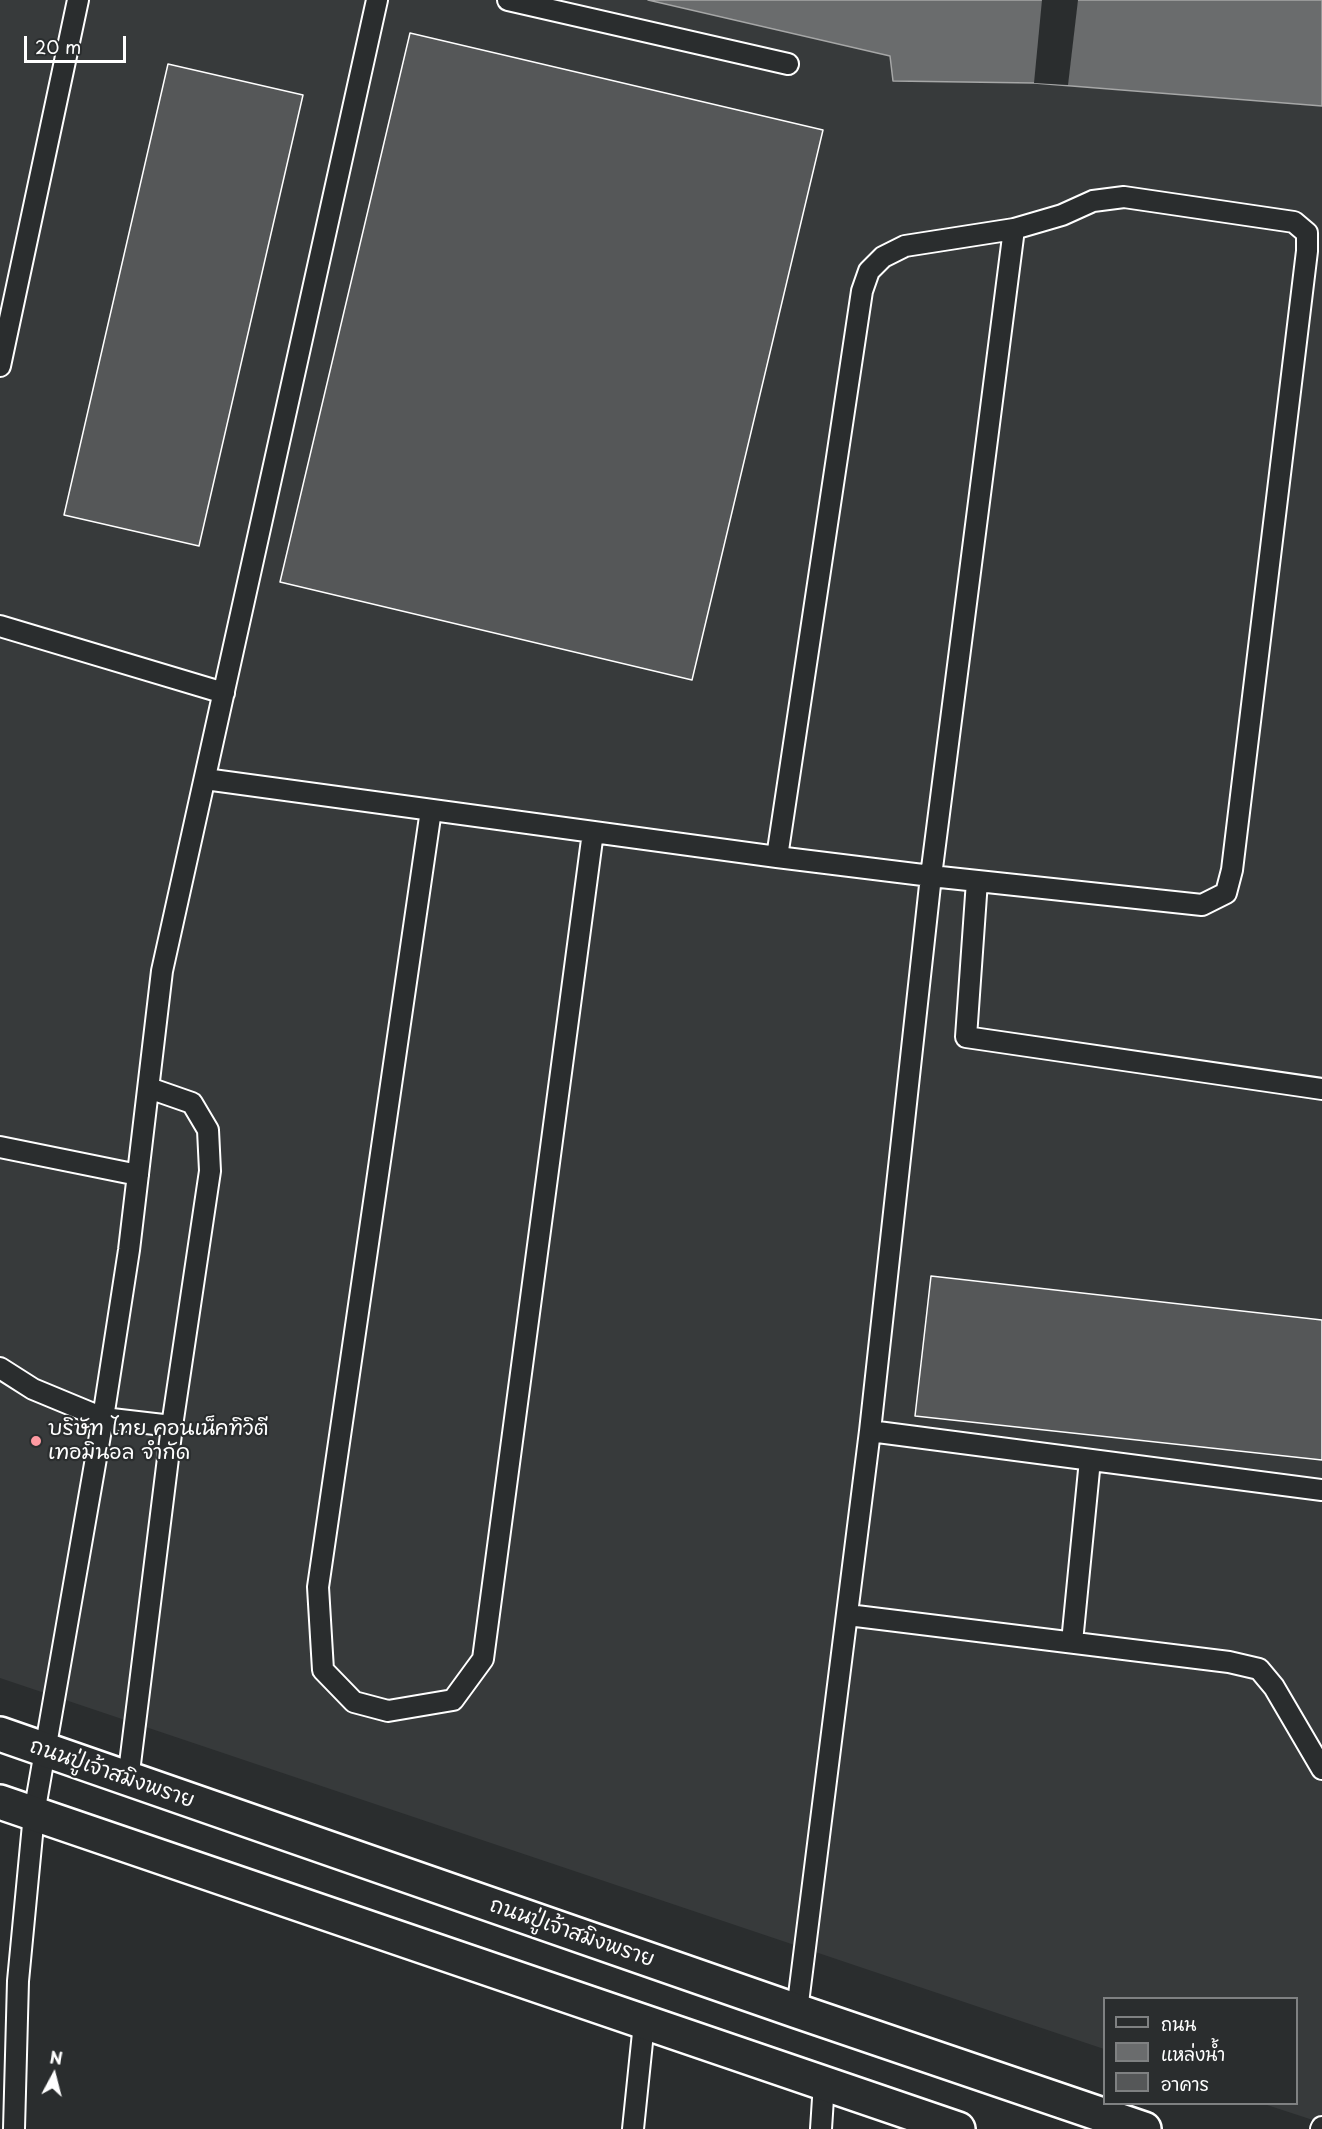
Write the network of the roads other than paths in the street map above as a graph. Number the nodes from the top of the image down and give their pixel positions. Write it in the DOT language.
graph roads {
  1 [pos="78,0"];
  2 [pos="377,0"];
  3 [pos="508,0"];
  4 [pos="788,64"];
  5 [pos="1014,229"];
  6 [pos="1314,234"];
  7 [pos="0,366"];
  8 [pos="0,626"];
  9 [pos="224,693"];
  10 [pos="205,779"];
  11 [pos="431,810"];
  12 [pos="593,832"];
  13 [pos="777,857"];
  14 [pos="931,876"];
  15 [pos="977,881"];
  16 [pos="148,1088"];
  17 [pos="1322,1089"];
  18 [pos="0,1147"];
  19 [pos="138,1175"];
  20 [pos="0,1368"];
  21 [pos="103,1418"];
  22 [pos="172,1426"];
  23 [pos="870,1431"];
  24 [pos="1090,1460"];
  25 [pos="1322,1490"];
  26 [pos="848,1615"];
  27 [pos="1072,1642"];
  28 [pos="0,1734"];
  29 [pos="46,1750"];
  30 [pos="1322,1769"];
  31 [pos="128,1779"];
  32 [pos="0,1802"];
  33 [pos="34,1814"];
  34 [pos="797,2011"];
  35 [pos="644,2022"];
  36 [pos="824,2083"];
  37 [pos="14,2129"];
  38 [pos="633,2129"];
  39 [pos="821,2129"];
  40 [pos="958,2129"];
  41 [pos="1144,2129"];
  1 -- 7 [label="lane"];
  2 -- 9 [label="lane"];
  3 -- 4 [label="lane"];
  5 -- 6 [label="lane"];
  5 -- 13 [label="lane"];
  5 -- 14 [label="lane"];
  6 -- 15 [label="lane"];
  8 -- 9 [label="lane"];
  9 -- 10 [label="lane"];
  10 -- 11 [label="lane"];
  10 -- 16 [label="lane"];
  11 -- 12 [label="lane"];
  11 -- 12 [label="lane"];
  12 -- 13 [label="lane"];
  13 -- 14 [label="lane"];
  14 -- 15 [label="lane"];
  14 -- 23 [label="lane"];
  15 -- 17 [label="lane"];
  16 -- 19 [label="lane"];
  16 -- 22 [label="lane"];
  18 -- 19 [label="lane"];
  19 -- 21 [label="lane"];
  20 -- 21 [label="lane"];
  21 -- 22 [label="lane"];
  21 -- 29 [label="lane"];
  22 -- 31 [label="lane"];
  23 -- 24 [label="lane"];
  23 -- 26 [label="lane"];
  24 -- 25 [label="lane"];
  24 -- 27 [label="lane"];
  26 -- 27 [label="lane"];
  26 -- 34 [label="lane"];
  27 -- 30 [label="lane"];
  28 -- 29 [label="main road, ถนนปู่เจ้าสมิงพราย"];
  29 -- 31 [label="main road, ถนนปู่เจ้าสมิงพราย"];
  29 -- 33 [label="lane"];
  31 -- 34 [label="main road, ถนนปู่เจ้าสมิงพราย"];
  32 -- 33 [label="main road"];
  33 -- 35 [label="main road"];
  33 -- 37 [label="lane"];
  34 -- 41 [label="main road, ถนนปู่เจ้าสมิงพราย"];
  35 -- 36 [label="main road"];
  35 -- 38 [label="lane"];
  36 -- 39 [label="lane"];
  36 -- 40 [label="main road"];
}
